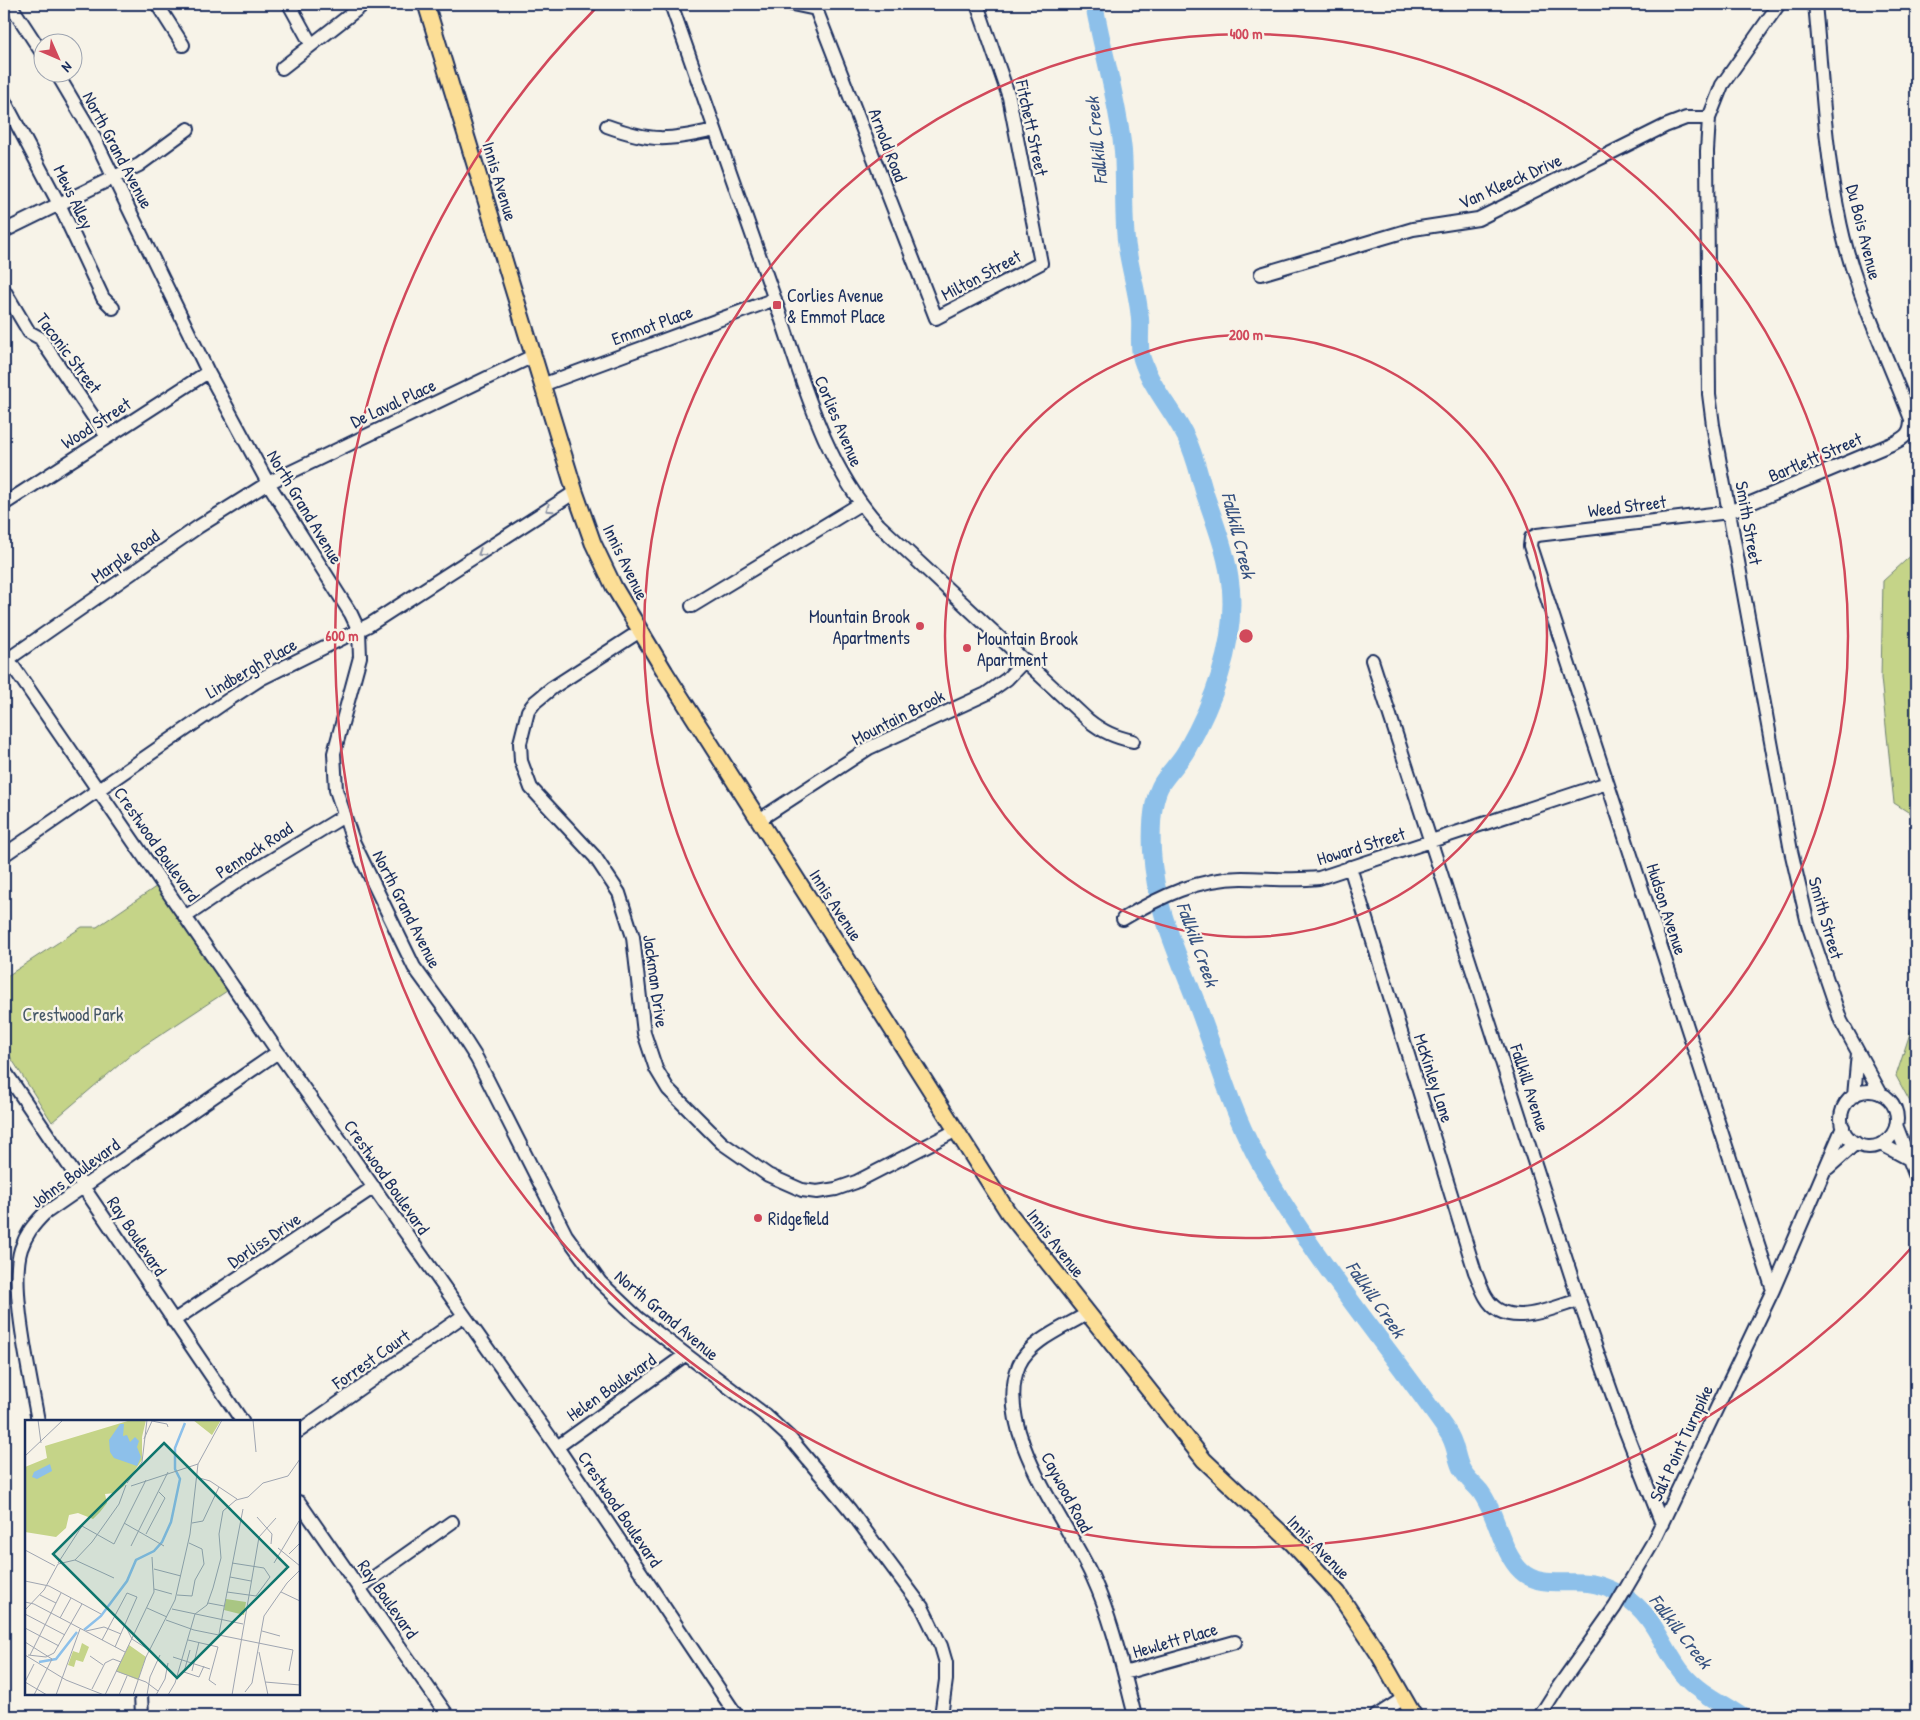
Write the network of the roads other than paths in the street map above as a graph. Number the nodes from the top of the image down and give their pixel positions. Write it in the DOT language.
graph roads {
  1 [pos="10,4"];
  2 [pos="157,4"];
  3 [pos="289,4"];
  4 [pos="364,4"];
  5 [pos="426,4"];
  6 [pos="671,4"];
  7 [pos="792,4"];
  8 [pos="977,4"];
  9 [pos="1779,4"];
  10 [pos="1815,4"];
  11 [pos="815,6"];
  12 [pos="32,37"];
  13 [pos="311,44"];
  14 [pos="183,45"];
  15 [pos="282,68"];
  16 [pos="62,82"];
  17 [pos="4,100"];
  18 [pos="1710,118"];
  19 [pos="607,126"];
  20 [pos="188,129"];
  21 [pos="715,130"];
  22 [pos="114,178"];
  23 [pos="59,204"];
  24 [pos="4,231"];
  25 [pos="1041,263"];
  26 [pos="1261,274"];
  27 [pos="4,290"];
  28 [pos="775,299"];
  29 [pos="113,308"];
  30 [pos="936,318"];
  31 [pos="533,356"];
  32 [pos="208,372"];
  33 [pos="542,385"];
  34 [pos="1911,430"];
  35 [pos="107,437"];
  36 [pos="268,483"];
  37 [pos="576,492"];
  38 [pos="4,504"];
  39 [pos="860,504"];
  40 [pos="1729,512"];
  41 [pos="1531,538"];
  42 [pos="692,606"];
  43 [pos="359,631"];
  44 [pos="640,632"];
  45 [pos="6,660"];
  46 [pos="1024,660"];
  47 [pos="1372,660"];
  48 [pos="1133,741"];
  49 [pos="1607,783"];
  50 [pos="98,790"];
  51 [pos="344,816"];
  52 [pos="758,820"];
  53 [pos="1431,843"];
  54 [pos="4,855"];
  55 [pos="1350,867"];
  56 [pos="185,917"];
  57 [pos="1123,919"];
  58 [pos="278,1052"];
  59 [pos="1858,1052"];
  60 [pos="4,1070"];
  61 [pos="1881,1094"];
  62 [pos="1854,1096"];
  63 [pos="1896,1125"];
  64 [pos="1843,1127"];
  65 [pos="955,1131"];
  66 [pos="1856,1143"];
  67 [pos="1881,1144"];
  68 [pos="1909,1159"];
  69 [pos="1826,1169"];
  70 [pos="1916,1177"];
  71 [pos="82,1187"];
  72 [pos="374,1187"];
  73 [pos="1773,1290"];
  74 [pos="1579,1300"];
  75 [pos="1088,1313"];
  76 [pos="463,1316"];
  77 [pos="173,1321"];
  78 [pos="685,1356"];
  79 [pos="38,1420"];
  80 [pos="241,1420"];
  81 [pos="300,1430"];
  82 [pos="556,1447"];
  83 [pos="300,1503"];
  84 [pos="452,1522"];
  85 [pos="1662,1524"];
  86 [pos="360,1587"];
  87 [pos="1235,1642"];
  88 [pos="1124,1673"];
  89 [pos="141,1695"];
  90 [pos="1404,1698"];
  91 [pos="142,1716"];
  92 [pos="448,1716"];
  93 [pos="737,1716"];
  94 [pos="941,1716"];
  95 [pos="1135,1716"];
  96 [pos="1376,1716"];
  97 [pos="1414,1716"];
  98 [pos="1540,1716"];
  1 -- 12 [label="street"];
  2 -- 14 [label="street"];
  3 -- 13 [label="street"];
  4 -- 13 [label="street"];
  5 -- 31 [label="main road, Innis Avenue"];
  6 -- 21 [label="street, Corlies Avenue"];
  7 -- 11 [label="street, Arnold Road"];
  8 -- 25 [label="street, Fitchett Street"];
  9 -- 18 [label="street, Smith Street"];
  10 -- 34 [label="street, Du Bois Avenue"];
  11 -- 30 [label="street, Arnold Road"];
  13 -- 15 [label="street"];
  16 -- 22 [label="street, North Grand Avenue"];
  17 -- 23 [label="street, Mews Alley"];
  18 -- 26 [label="street, Van Kleeck Drive"];
  18 -- 40 [label="street, Smith Street"];
  19 -- 21 [label="street"];
  20 -- 22 [label="street"];
  21 -- 28 [label="street, Corlies Avenue"];
  22 -- 23 [label="street"];
  22 -- 32 [label="street, North Grand Avenue"];
  23 -- 24 [label="street"];
  23 -- 29 [label="street, Mews Alley"];
  25 -- 30 [label="street, Milton Street"];
  27 -- 35 [label="street, Taconic Street"];
  28 -- 33 [label="street, Emmot Place"];
  28 -- 39 [label="street, Corlies Avenue"];
  31 -- 33 [label="main road, Innis Avenue"];
  31 -- 36 [label="street, De Laval Place"];
  32 -- 35 [label="street, Wood Street"];
  32 -- 36 [label="street, North Grand Avenue"];
  33 -- 37 [label="main road, Innis Avenue"];
  34 -- 40 [label="street, Bartlett Street"];
  35 -- 38 [label="street, Wood Street"];
  36 -- 43 [label="street, North Grand Avenue"];
  36 -- 45 [label="street, Marple Road"];
  37 -- 43 [label="street, Lindbergh Place, one-way"];
  37 -- 44 [label="main road, Innis Avenue"];
  39 -- 42 [label="street"];
  39 -- 46 [label="street, Corlies Avenue"];
  40 -- 41 [label="street, Weed Street"];
  40 -- 59 [label="street, Smith Street"];
  41 -- 49 [label="street, Hudson Avenue"];
  43 -- 50 [label="street, Lindbergh Place"];
  43 -- 51 [label="street, North Grand Avenue"];
  44 -- 52 [label="main road, Innis Avenue"];
  44 -- 65 [label="street, Jackman Drive"];
  45 -- 50 [label="street, Crestwood Boulevard"];
  46 -- 48 [label="street, Corlies Avenue"];
  46 -- 52 [label="street, Mountain Brook"];
  47 -- 53 [label="street, Fallkill Avenue"];
  49 -- 53 [label="street, Howard Street"];
  49 -- 73 [label="street, Hudson Avenue"];
  50 -- 54 [label="street, Lindbergh Place"];
  50 -- 56 [label="street, Crestwood Boulevard"];
  51 -- 56 [label="street, Pennock Road"];
  51 -- 78 [label="street, North Grand Avenue"];
  52 -- 65 [label="main road, Innis Avenue"];
  53 -- 55 [label="street, Howard Street"];
  53 -- 74 [label="street, Fallkill Avenue"];
  55 -- 57 [label="street, Howard Street"];
  55 -- 74 [label="street, McKinley Lane"];
  56 -- 58 [label="street, Crestwood Boulevard"];
  58 -- 71 [label="street, Johns Boulevard"];
  58 -- 72 [label="street, Crestwood Boulevard"];
  59 -- 61 [label="street, Smith Street"];
  59 -- 62 [label="street"];
  60 -- 71 [label="street, Ray Boulevard"];
  61 -- 62 [label="street"];
  61 -- 63 [label="street"];
  62 -- 64 [label="street"];
  63 -- 67 [label="street"];
  63 -- 68 [label="street"];
  64 -- 66 [label="street"];
  64 -- 69 [label="street, Salt Point Turnpike"];
  65 -- 75 [label="main road, Innis Avenue"];
  66 -- 67 [label="street"];
  66 -- 69 [label="street, Salt Point Turnpike"];
  67 -- 68 [label="street"];
  68 -- 70 [label="street"];
  69 -- 73 [label="street, Salt Point Turnpike"];
  71 -- 77 [label="street, Ray Boulevard"];
  71 -- 79 [label="street, Johns Boulevard"];
  72 -- 76 [label="street, Crestwood Boulevard"];
  72 -- 77 [label="street, Dorliss Drive"];
  73 -- 85 [label="street, Salt Point Turnpike"];
  74 -- 85 [label="street, Fallkill Avenue"];
  75 -- 88 [label="street, Caywood Road"];
  75 -- 90 [label="main road, Innis Avenue"];
  76 -- 81 [label="street, Forrest Court"];
  76 -- 82 [label="street, Crestwood Boulevard"];
  77 -- 80 [label="street, Ray Boulevard"];
  78 -- 82 [label="street, Helen Boulevard"];
  78 -- 94 [label="street, North Grand Avenue"];
  82 -- 93 [label="street, Crestwood Boulevard"];
  83 -- 86 [label="street, Ray Boulevard"];
  84 -- 86 [label="street"];
  85 -- 98 [label="street, Salt Point Turnpike"];
  86 -- 92 [label="street, Ray Boulevard"];
  87 -- 88 [label="street, Hewlett Place"];
  88 -- 95 [label="street, Caywood Road"];
  89 -- 91 [label="street"];
  90 -- 96 [label="street"];
  90 -- 97 [label="main road, Innis Avenue"];
}
